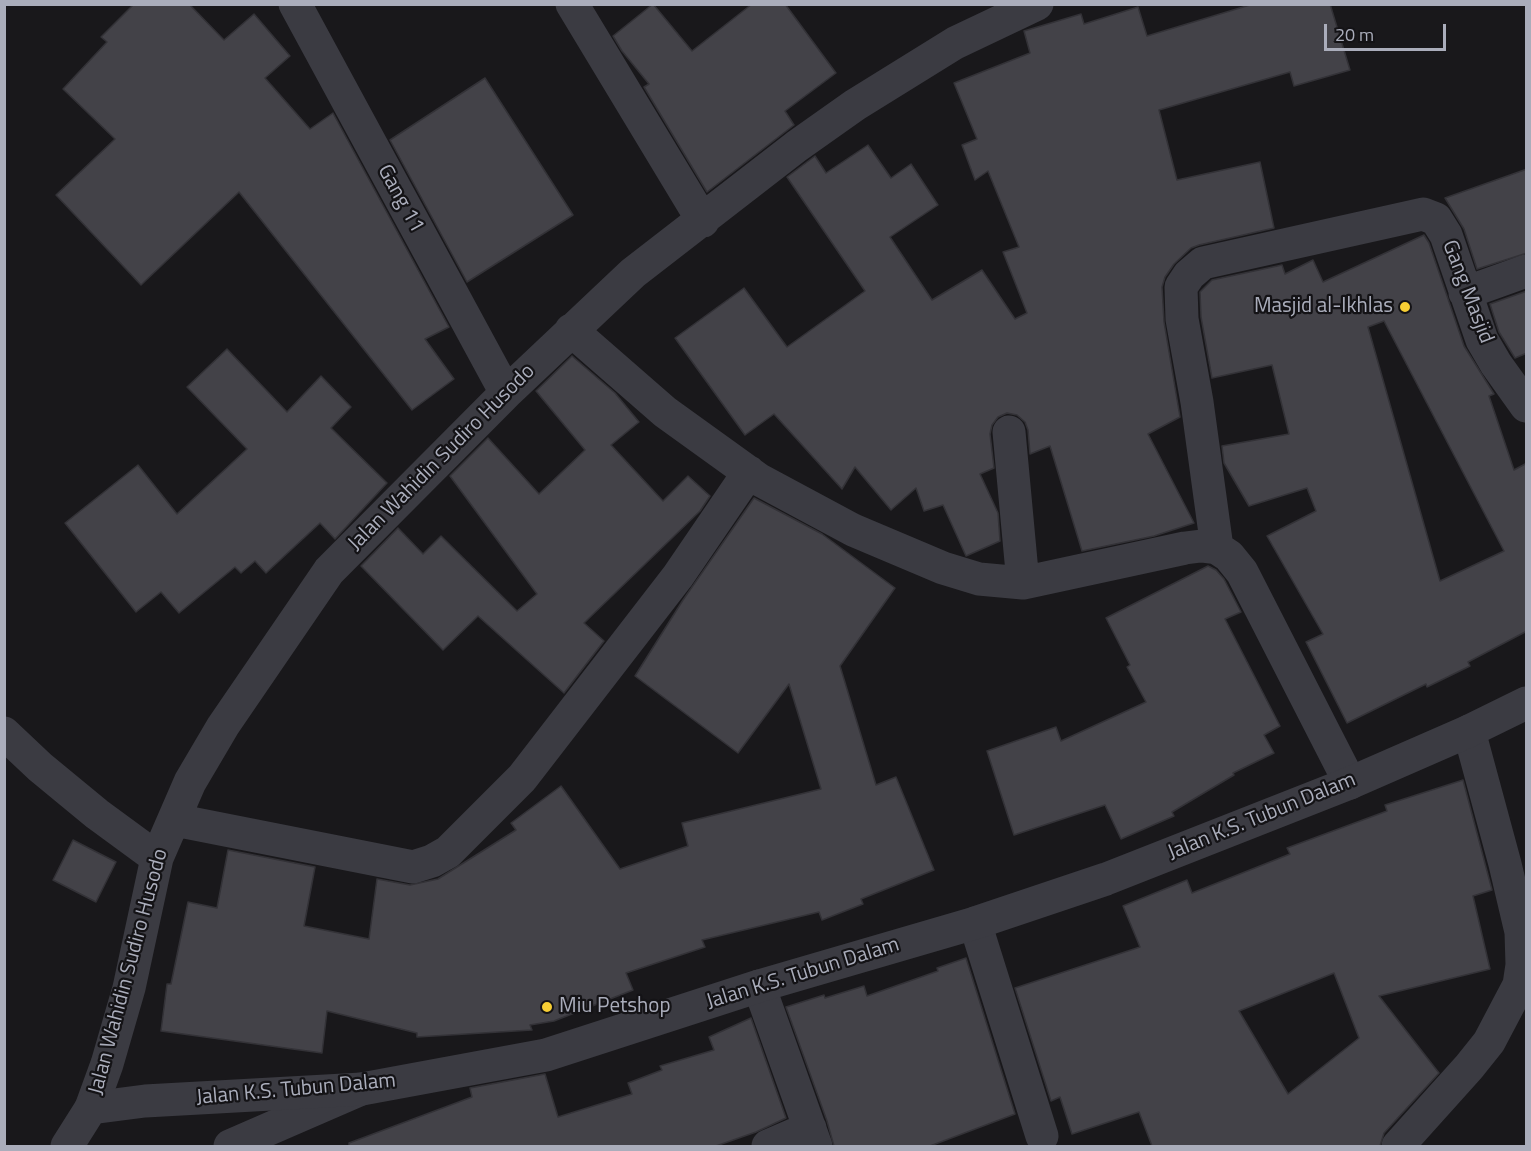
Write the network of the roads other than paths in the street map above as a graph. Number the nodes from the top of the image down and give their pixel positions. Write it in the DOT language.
graph roads {
  1 [pos="295,4"];
  2 [pos="572,4"];
  3 [pos="1037,4"];
  4 [pos="703,221"];
  5 [pos="1527,271"];
  6 [pos="1465,293"];
  7 [pos="571,330"];
  8 [pos="506,393"];
  9 [pos="1527,406"];
  10 [pos="1009,432"];
  11 [pos="749,472"];
  12 [pos="1217,548"];
  13 [pos="1023,583"];
  14 [pos="1527,703"];
  15 [pos="1469,731"];
  16 [pos="4,733"];
  17 [pos="1350,783"];
  18 [pos="175,820"];
  19 [pos="157,858"];
  20 [pos="975,923"];
  21 [pos="759,986"];
  22 [pos="362,1089"];
  23 [pos="91,1108"];
  24 [pos="1042,1136"];
  25 [pos="813,1137"];
  26 [pos="67,1146"];
  27 [pos="230,1146"];
  28 [pos="768,1146"];
  29 [pos="1398,1146"];
  1 -- 8 [label="street, Gang 11"];
  2 -- 4 [label="street"];
  3 -- 4 [label="street, Jalan Wahidin Sudiro Husodo"];
  4 -- 7 [label="street, Jalan Wahidin Sudiro Husodo"];
  5 -- 6 [label="street"];
  6 -- 9 [label="street, Gang Masjid"];
  6 -- 12 [label="street, Gang Masjid"];
  7 -- 8 [label="street, Jalan Wahidin Sudiro Husodo"];
  7 -- 11 [label="street"];
  8 -- 18 [label="street, Jalan Wahidin Sudiro Husodo"];
  10 -- 13 [label="street"];
  11 -- 13 [label="street"];
  11 -- 18 [label="street"];
  12 -- 13 [label="street"];
  12 -- 17 [label="street"];
  14 -- 15 [label="street, Jalan K.S. Tubun Dalam"];
  15 -- 17 [label="street, Jalan K.S. Tubun Dalam"];
  15 -- 29 [label="street"];
  16 -- 19 [label="street"];
  17 -- 20 [label="street, Jalan K.S. Tubun Dalam"];
  18 -- 19 [label="street, Jalan Wahidin Sudiro Husodo"];
  19 -- 23 [label="street, Jalan Wahidin Sudiro Husodo"];
  20 -- 21 [label="street, Jalan K.S. Tubun Dalam"];
  20 -- 24 [label="street"];
  21 -- 22 [label="street, Jalan K.S. Tubun Dalam"];
  21 -- 25 [label="street"];
  22 -- 23 [label="street, Jalan K.S. Tubun Dalam"];
  22 -- 27 [label="street"];
  23 -- 26 [label="street"];
  25 -- 28 [label="street"];
}
